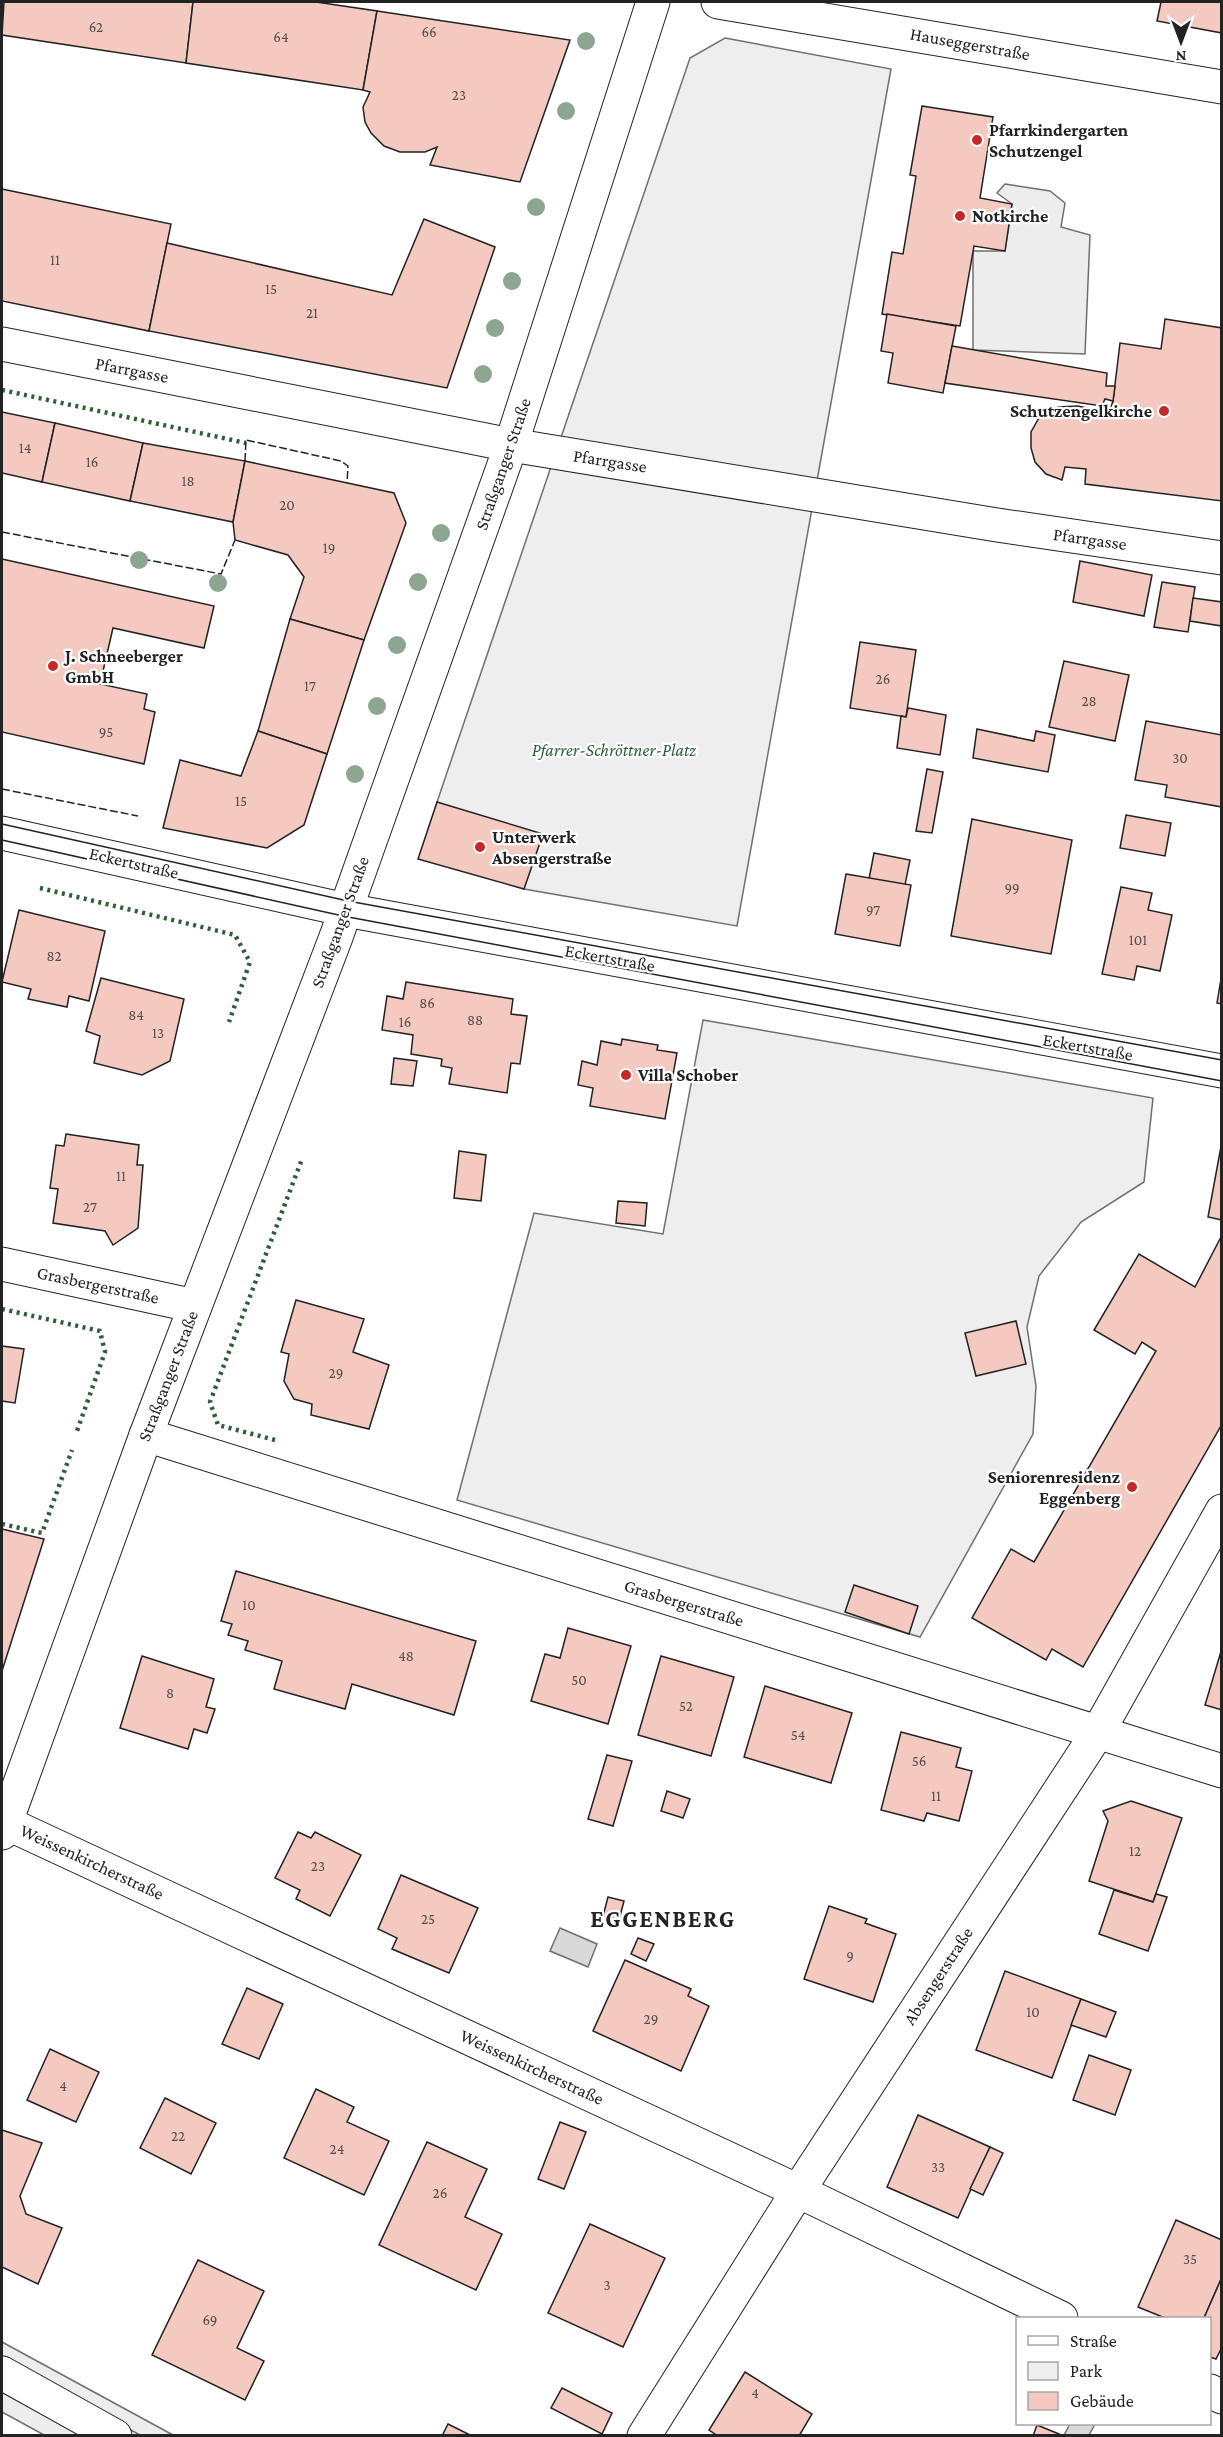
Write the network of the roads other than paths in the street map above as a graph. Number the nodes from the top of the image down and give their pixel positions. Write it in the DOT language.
graph roads {
  1 [pos="654,2"];
  2 [pos="718,2"];
  3 [pos="1221,87"];
  4 [pos="2,344"];
  5 [pos="511,445"];
  6 [pos="1221,558"];
  7 [pos="2,833"];
  8 [pos="346,910"];
  9 [pos="1221,1071"];
  10 [pos="2,1264"];
  11 [pos="195,1306"];
  12 [pos="146,1435"];
  13 [pos="1221,1511"];
  14 [pos="1098,1732"];
  15 [pos="1221,1771"];
  16 [pos="3,1825"];
  17 [pos="798,2191"];
  18 [pos="1057,2317"];
  19 [pos="2,2373"];
  20 [pos="116,2436"];
  21 [pos="644,2436"];
  1 -- 5 [label="street, Straßganger Straße"];
  2 -- 3 [label="street, Hauseggerstraße"];
  4 -- 5 [label="street, Pfarrgasse"];
  5 -- 6 [label="street, Pfarrgasse"];
  5 -- 8 [label="street, Straßganger Straße"];
  7 -- 8 [label="street, Eckertstraße"];
  8 -- 9 [label="street, Eckertstraße"];
  8 -- 11 [label="street, Straßganger Straße"];
  10 -- 11 [label="street, Grasbergerstraße"];
  11 -- 12 [label="street, Straßganger Straße"];
  12 -- 14 [label="street, Grasbergerstraße"];
  12 -- 16 [label="street, Straßganger Straße"];
  13 -- 14 [label="street, Absengerstraße"];
  14 -- 15 [label="street, Grasbergerstraße"];
  14 -- 17 [label="street, Absengerstraße"];
  16 -- 17 [label="street, Weissenkircherstraße"];
  17 -- 18 [label="street, Weissenkircherstraße"];
  17 -- 21 [label="street, Absengerstraße"];
  19 -- 20 [label="street"];
}
